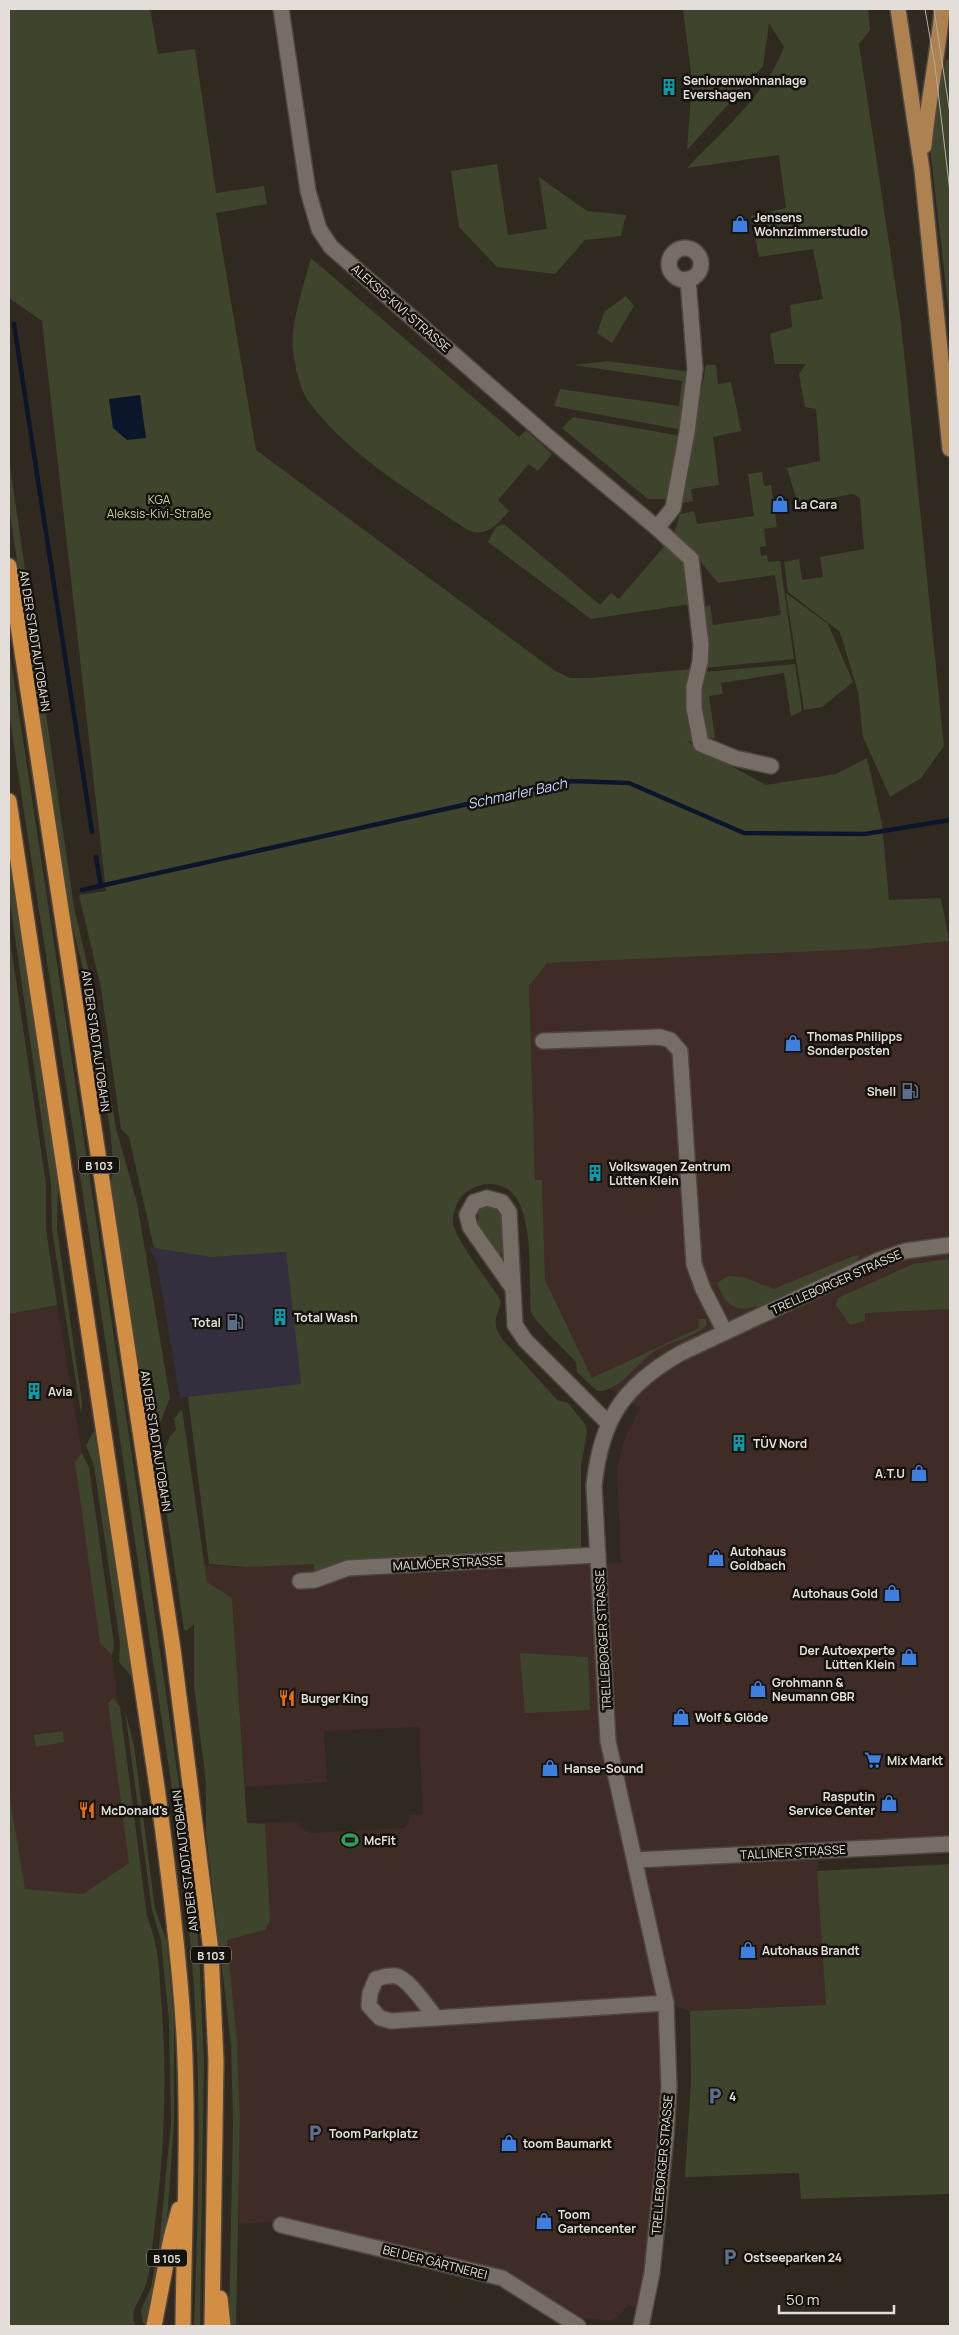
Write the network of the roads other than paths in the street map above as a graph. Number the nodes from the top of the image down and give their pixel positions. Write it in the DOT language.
graph roads {
  1 [pos="280,9"];
  2 [pos="898,9"];
  3 [pos="942,9"];
  4 [pos="922,170"];
  5 [pos="688,279"];
  6 [pos="950,449"];
  7 [pos="657,528"];
  8 [pos="9,566"];
  9 [pos="771,766"];
  10 [pos="9,801"];
  11 [pos="543,1041"];
  12 [pos="950,1245"];
  13 [pos="512,1287"];
  14 [pos="724,1332"];
  15 [pos="608,1423"];
  16 [pos="598,1555"];
  17 [pos="300,1582"];
  18 [pos="950,1844"];
  19 [pos="635,1860"];
  20 [pos="666,2003"];
  21 [pos="436,2018"];
  22 [pos="185,2191"];
  23 [pos="281,2225"];
  24 [pos="214,2265"];
  25 [pos="154,2326"];
  26 [pos="183,2326"];
  27 [pos="212,2326"];
  28 [pos="223,2326"];
  29 [pos="578,2326"];
  30 [pos="641,2326"];
  1 -- 7 [label="street, ALEKSIS-KIVI-STRASSE"];
  2 -- 4 [label="main road"];
  3 -- 4 [label="main road"];
  4 -- 6 [label="main road"];
  5 -- 7 [label="street"];
  7 -- 9 [label="street, ALEKSIS-KIVI-STRASSE"];
  8 -- 24 [label="highway, AN DER STADTAUTOBAHN / B 103"];
  10 -- 22 [label="highway, AN DER STADTAUTOBAHN / B 103"];
  11 -- 14 [label="street"];
  12 -- 14 [label="street, TRELLEBORGER STRASSE"];
  13 -- 13 [label="street"];
  13 -- 15 [label="street"];
  14 -- 15 [label="street, TRELLEBORGER STRASSE"];
  15 -- 16 [label="street, TRELLEBORGER STRASSE"];
  16 -- 17 [label="street, MALMÖER STRASSE"];
  16 -- 19 [label="street, TRELLEBORGER STRASSE"];
  18 -- 19 [label="street, TALLINER STRASSE"];
  19 -- 20 [label="street, TRELLEBORGER STRASSE"];
  20 -- 21 [label="street"];
  20 -- 30 [label="street, TRELLEBORGER STRASSE"];
  22 -- 25 [label="highway, B 105"];
  22 -- 26 [label="highway, AN DER STADTAUTOBAHN / B 103"];
  23 -- 29 [label="street, BEI DER GÄRTNEREI"];
  24 -- 27 [label="highway, AN DER STADTAUTOBAHN / B 103"];
  24 -- 28 [label="highway"];
}
